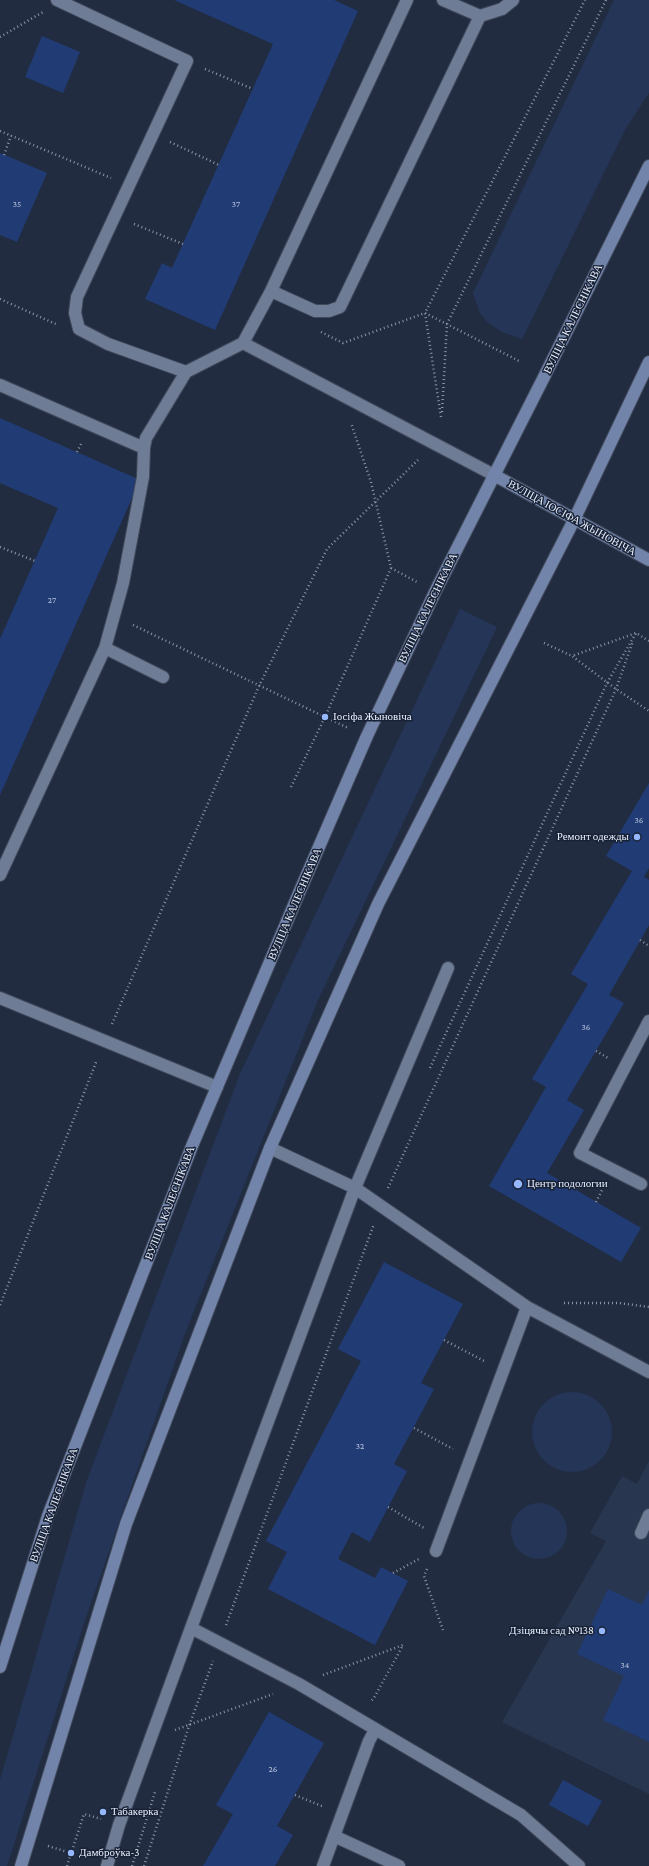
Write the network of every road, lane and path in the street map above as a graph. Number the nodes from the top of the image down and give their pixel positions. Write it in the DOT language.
graph roads {
  1 [pos="407,0"];
  2 [pos="443,0"];
  3 [pos="513,0"];
  4 [pos="584,0"];
  5 [pos="606,0"];
  6 [pos="59,1"];
  7 [pos="480,16"];
  8 [pos="0,36"];
  9 [pos="187,61"];
  10 [pos="253,89"];
  11 [pos="0,130"];
  12 [pos="152,134"];
  13 [pos="11,136"];
  14 [pos="4,155"];
  15 [pos="219,165"];
  16 [pos="649,166"];
  17 [pos="128,185"];
  18 [pos="114,216"];
  19 [pos="183,244"];
  20 [pos="271,291"];
  21 [pos="0,300"];
  22 [pos="425,313"];
  23 [pos="447,324"];
  24 [pos="79,328"];
  25 [pos="316,330"];
  26 [pos="243,343"];
  27 [pos="520,362"];
  28 [pos="649,362"];
  29 [pos="186,372"];
  30 [pos="0,385"];
  31 [pos="341,394"];
  32 [pos="144,448"];
  33 [pos="418,460"];
  34 [pos="494,475"];
  35 [pos="376,502"];
  36 [pos="574,520"];
  37 [pos="0,547"];
  38 [pos="649,560"];
  39 [pos="35,561"];
  40 [pos="391,568"];
  41 [pos="417,582"];
  42 [pos="133,617"];
  43 [pos="636,633"];
  44 [pos="649,641"];
  45 [pos="544,643"];
  46 [pos="105,648"];
  47 [pos="572,656"];
  48 [pos="163,677"];
  49 [pos="607,683"];
  50 [pos="259,686"];
  51 [pos="616,689"];
  52 [pos="649,711"];
  53 [pos="324,717"];
  54 [pos="367,736"];
  55 [pos="291,787"];
  56 [pos="0,875"];
  57 [pos="640,940"];
  58 [pos="649,946"];
  59 [pos="448,968"];
  60 [pos="0,998"];
  61 [pos="649,1021"];
  62 [pos="105,1040"];
  63 [pos="426,1075"];
  64 [pos="217,1086"];
  65 [pos="270,1148"];
  66 [pos="640,1184"];
  67 [pos="355,1188"];
  68 [pos="380,1206"];
  69 [pos="0,1305"];
  70 [pos="527,1307"];
  71 [pos="649,1307"];
  72 [pos="444,1340"];
  73 [pos="503,1371"];
  74 [pos="649,1372"];
  75 [pos="414,1428"];
  76 [pos="470,1458"];
  77 [pos="388,1507"];
  78 [pos="649,1515"];
  79 [pos="641,1533"];
  80 [pos="440,1538"];
  81 [pos="436,1550"];
  82 [pos="393,1573"];
  83 [pos="191,1628"];
  84 [pos="443,1630"];
  85 [pos="220,1642"];
  86 [pos="0,1667"];
  87 [pos="177,1723"];
  88 [pos="375,1730"];
  89 [pos="172,1737"];
  90 [pos="156,1788"];
  91 [pos="295,1795"];
  92 [pos="331,1810"];
  93 [pos="84,1814"];
  94 [pos="334,1836"];
  95 [pos="21,1866"];
  96 [pos="67,1866"];
  97 [pos="107,1866"];
  98 [pos="132,1866"];
  99 [pos="144,1866"];
  100 [pos="323,1866"];
  101 [pos="399,1866"];
  102 [pos="579,1866"];
  1 -- 20 [label="lane"];
  2 -- 7 [label="lane"];
  3 -- 7 [label="lane"];
  4 -- 22 [label="path"];
  5 -- 23 [label="path"];
  6 -- 8 [label="path"];
  6 -- 9 [label="lane"];
  7 -- 20 [label="lane"];
  9 -- 10 [label="path"];
  9 -- 12 [label="lane"];
  11 -- 13 [label="path"];
  12 -- 15 [label="path"];
  12 -- 17 [label="lane"];
  13 -- 14 [label="path"];
  13 -- 17 [label="path"];
  16 -- 34 [label="main road, ВУЛІЦА КАЛЕСНІКАВА"];
  17 -- 18 [label="lane"];
  18 -- 19 [label="path"];
  18 -- 24 [label="lane"];
  20 -- 26 [label="lane"];
  21 -- 24 [label="path"];
  22 -- 23 [label="path"];
  22 -- 23 [label="path"];
  22 -- 25 [label="path"];
  23 -- 27 [label="path"];
  24 -- 29 [label="lane"];
  26 -- 29 [label="lane"];
  26 -- 31 [label="lane"];
  28 -- 36 [label="main road"];
  29 -- 32 [label="lane"];
  30 -- 32 [label="lane"];
  31 -- 34 [label="lane"];
  31 -- 35 [label="path"];
  32 -- 46 [label="lane"];
  33 -- 35 [label="path"];
  34 -- 36 [label="main road, ВУЛІЦА ІОСІФА ЖЫНОВІЧА"];
  34 -- 54 [label="main road, ВУЛІЦА КАЛЕСНІКАВА"];
  35 -- 40 [label="path"];
  35 -- 50 [label="path"];
  36 -- 38 [label="main road, ВУЛІЦА ІОСІФА ЖЫНОВІЧА"];
  36 -- 65 [label="main road"];
  37 -- 39 [label="path"];
  40 -- 41 [label="path"];
  40 -- 53 [label="path"];
  42 -- 50 [label="path"];
  43 -- 44 [label="path"];
  43 -- 47 [label="path"];
  43 -- 49 [label="path"];
  43 -- 51 [label="path"];
  45 -- 47 [label="path"];
  46 -- 48 [label="lane"];
  46 -- 56 [label="lane"];
  47 -- 49 [label="path"];
  49 -- 51 [label="path"];
  49 -- 63 [label="path"];
  50 -- 53 [label="path"];
  50 -- 62 [label="path"];
  51 -- 52 [label="path"];
  51 -- 68 [label="path"];
  53 -- 54 [label="path"];
  53 -- 55 [label="path"];
  54 -- 64 [label="main road, ВУЛІЦА КАЛЕСНІКАВА"];
  57 -- 58 [label="path"];
  59 -- 67 [label="lane"];
  60 -- 62 [label="lane"];
  61 -- 66 [label="lane"];
  62 -- 64 [label="lane"];
  62 -- 69 [label="path"];
  64 -- 86 [label="main road, ВУЛІЦА КАЛЕСНІКАВА"];
  65 -- 67 [label="lane"];
  65 -- 95 [label="main road"];
  67 -- 68 [label="lane"];
  67 -- 83 [label="lane"];
  68 -- 70 [label="lane"];
  68 -- 85 [label="path"];
  70 -- 71 [label="path"];
  70 -- 73 [label="lane"];
  70 -- 74 [label="lane"];
  72 -- 73 [label="path"];
  73 -- 76 [label="lane"];
  75 -- 76 [label="path"];
  76 -- 80 [label="lane"];
  77 -- 80 [label="path"];
  78 -- 79 [label="lane"];
  80 -- 81 [label="lane"];
  81 -- 82 [label="path"];
  81 -- 84 [label="path"];
  83 -- 85 [label="lane"];
  83 -- 97 [label="lane"];
  85 -- 88 [label="lane"];
  85 -- 99 [label="path"];
  87 -- 89 [label="path"];
  88 -- 94 [label="lane"];
  88 -- 102 [label="lane"];
  90 -- 98 [label="path"];
  91 -- 92 [label="path"];
  93 -- 96 [label="path"];
  94 -- 100 [label="lane"];
  94 -- 101 [label="lane"];
}
